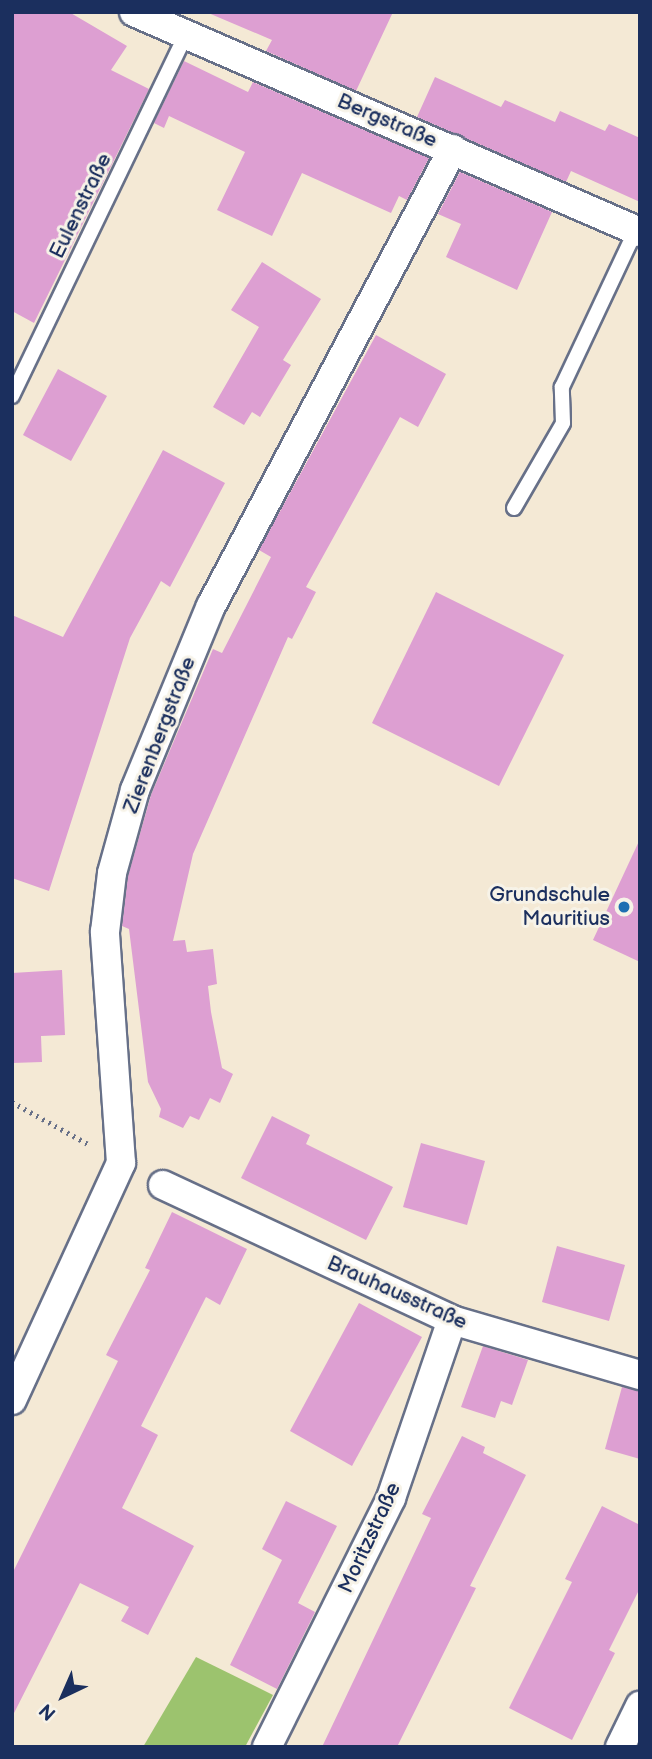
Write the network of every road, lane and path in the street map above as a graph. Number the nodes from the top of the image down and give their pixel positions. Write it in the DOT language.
graph roads {
  1 [pos="134,12"];
  2 [pos="186,35"];
  3 [pos="453,149"];
  4 [pos="638,231"];
  5 [pos="12,396"];
  6 [pos="514,508"];
  7 [pos="12,1102"];
  8 [pos="121,1163"];
  9 [pos="163,1185"];
  10 [pos="452,1321"];
  11 [pos="640,1375"];
  12 [pos="12,1399"];
  13 [pos="640,1706"];
  14 [pos="267,1747"];
  15 [pos="620,1747"];
  1 -- 2 [label="street, Bergstraße"];
  2 -- 3 [label="street, Bergstraße"];
  2 -- 5 [label="lane, Eulenstraße"];
  3 -- 4 [label="street, Bergstraße"];
  3 -- 8 [label="street, Zierenbergstraße"];
  4 -- 6 [label="lane"];
  7 -- 8 [label="path"];
  8 -- 12 [label="street, Zierenbergstraße"];
  9 -- 10 [label="street, Brauhausstraße"];
  10 -- 11 [label="street, Brauhausstraße"];
  10 -- 14 [label="street, Moritzstraße"];
  13 -- 15 [label="street"];
}
